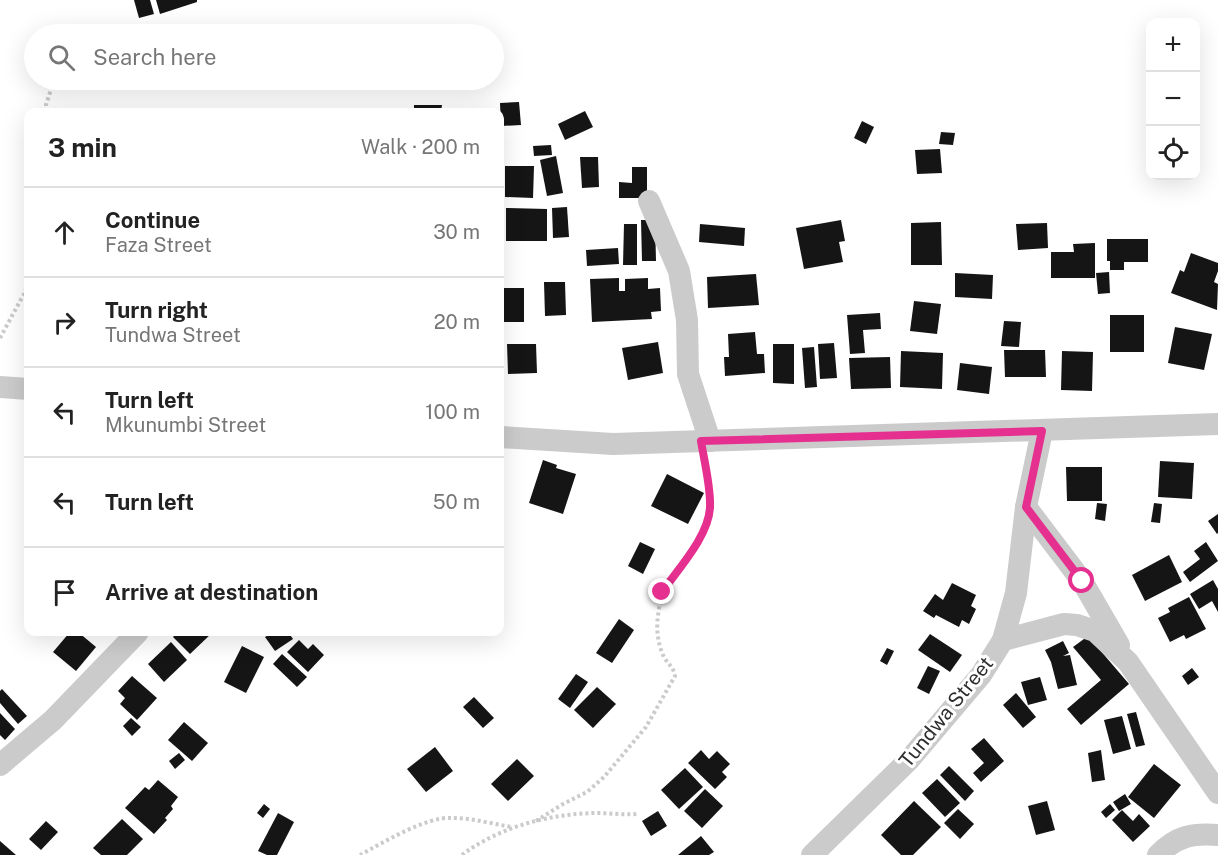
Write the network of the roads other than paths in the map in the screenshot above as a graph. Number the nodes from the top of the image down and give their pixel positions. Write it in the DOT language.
graph roads {
  1 [pos="649,201"];
  2 [pos="0,387"];
  3 [pos="24,389"];
  4 [pos="1218,424"];
  5 [pos="1042,431"];
  6 [pos="504,437"];
  7 [pos="706,441"];
  8 [pos="1026,507"];
  9 [pos="134,636"];
  10 [pos="1003,640"];
  11 [pos="1128,662"];
  12 [pos="0,765"];
  13 [pos="1218,793"];
  14 [pos="1218,835"];
  15 [pos="812,855"];
  16 [pos="1158,855"];
  1 -- 7 [label="street"];
  2 -- 3 [label="street"];
  4 -- 5 [label="street"];
  5 -- 7 [label="street"];
  5 -- 8 [label="street, Tundwa Street"];
  6 -- 7 [label="street"];
  8 -- 10 [label="street, Tundwa Street"];
  8 -- 11 [label="street"];
  9 -- 12 [label="street"];
  10 -- 11 [label="street"];
  10 -- 15 [label="street, Tundwa Street"];
  11 -- 13 [label="street"];
  14 -- 16 [label="street"];
}
